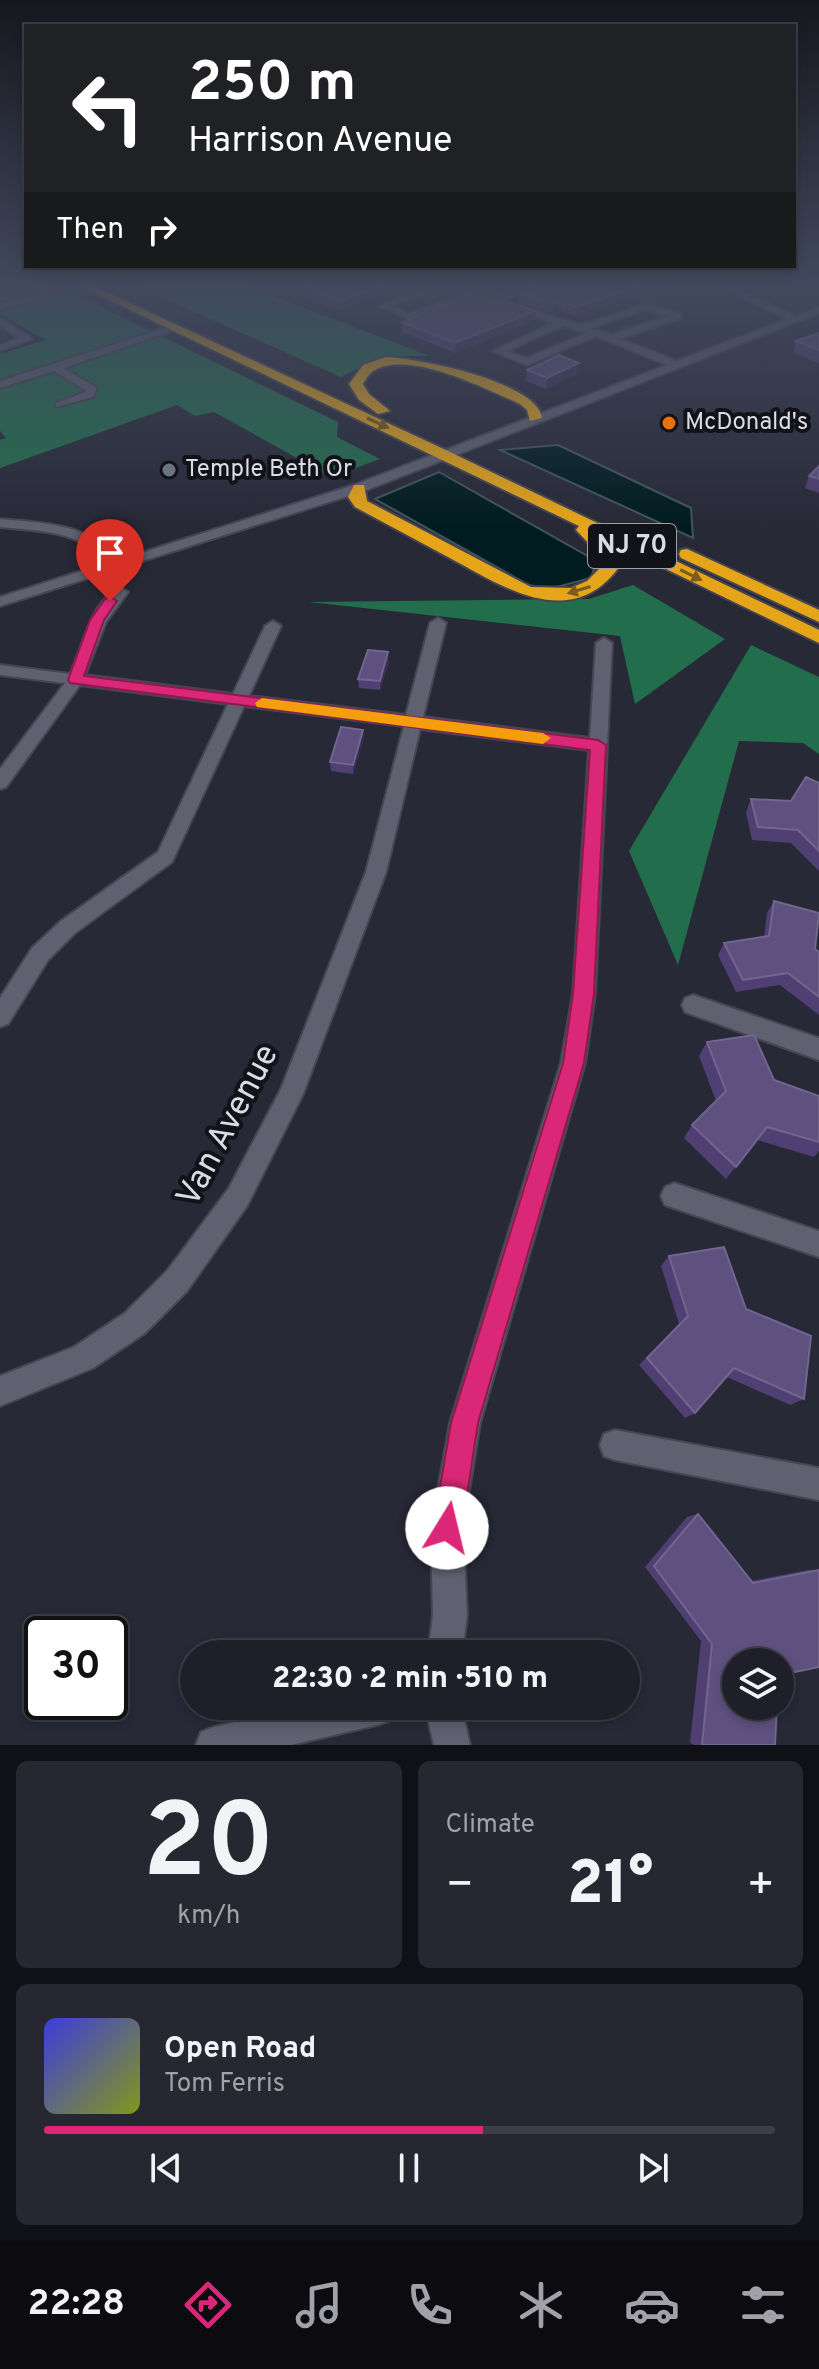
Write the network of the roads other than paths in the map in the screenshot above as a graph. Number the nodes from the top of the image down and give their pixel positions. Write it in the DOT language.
graph roads {
  1 [pos="63,364"];
  2 [pos="252,364"];
  3 [pos="282,364"];
  4 [pos="380,364"];
  5 [pos="429,364"];
  6 [pos="676,365"];
  7 [pos="55,367"];
  8 [pos="0,385"];
  9 [pos="60,405"];
  10 [pos="383,411"];
  11 [pos="535,418"];
  12 [pos="462,448"];
  13 [pos="445,455"];
  14 [pos="359,488"];
  15 [pos="546,504"];
  16 [pos="0,523"];
  17 [pos="115,564"];
  18 [pos="121,592"];
  19 [pos="0,602"];
  20 [pos="819,617"];
  21 [pos="438,623"];
  22 [pos="273,626"];
  23 [pos="819,637"];
  24 [pos="604,643"];
  25 [pos="0,670"];
  26 [pos="75,680"];
  27 [pos="239,700"];
  28 [pos="414,722"];
  29 [pos="598,745"];
  30 [pos="0,782"];
  31 [pos="693,1005"];
  32 [pos="0,1017"];
  33 [pos="819,1049"];
  34 [pos="674,1196"];
  35 [pos="819,1244"];
  36 [pos="0,1391"];
  37 [pos="615,1445"];
  38 [pos="819,1484"];
  39 [pos="447,1640"];
  40 [pos="321,1720"];
  41 [pos="446,1720"];
  42 [pos="214,1745"];
  43 [pos="452,1745"];
  1 -- 7 [label="street"];
  2 -- 13 [label="highway, NJ 70, one-way"];
  3 -- 10 [label="highway, NJ 70"];
  4 -- 10 [label="highway"];
  5 -- 11 [label="highway"];
  6 -- 11 [label="street"];
  7 -- 8 [label="street"];
  7 -- 9 [label="street"];
  10 -- 12 [label="highway, NJ 70"];
  11 -- 12 [label="street"];
  12 -- 13 [label="street"];
  12 -- 20 [label="highway, NJ 70"];
  13 -- 14 [label="street"];
  13 -- 15 [label="highway, NJ 70"];
  15 -- 14 [label="highway, one-way"];
  14 -- 17 [label="street"];
  15 -- 23 [label="highway, NJ 70, one-way"];
  16 -- 17 [label="street"];
  17 -- 19 [label="street"];
  18 -- 26 [label="street"];
  21 -- 28 [label="street, Van Avenue"];
  22 -- 27 [label="street"];
  24 -- 29 [label="street"];
  25 -- 26 [label="street"];
  26 -- 27 [label="street"];
  26 -- 30 [label="street"];
  27 -- 28 [label="street"];
  27 -- 32 [label="street"];
  28 -- 29 [label="street"];
  28 -- 36 [label="street, Van Avenue"];
  29 -- 39 [label="street"];
  31 -- 33 [label="street"];
  34 -- 35 [label="street"];
  37 -- 38 [label="street"];
  40 -- 42 [label="street"];
  41 -- 43 [label="street"];
}
